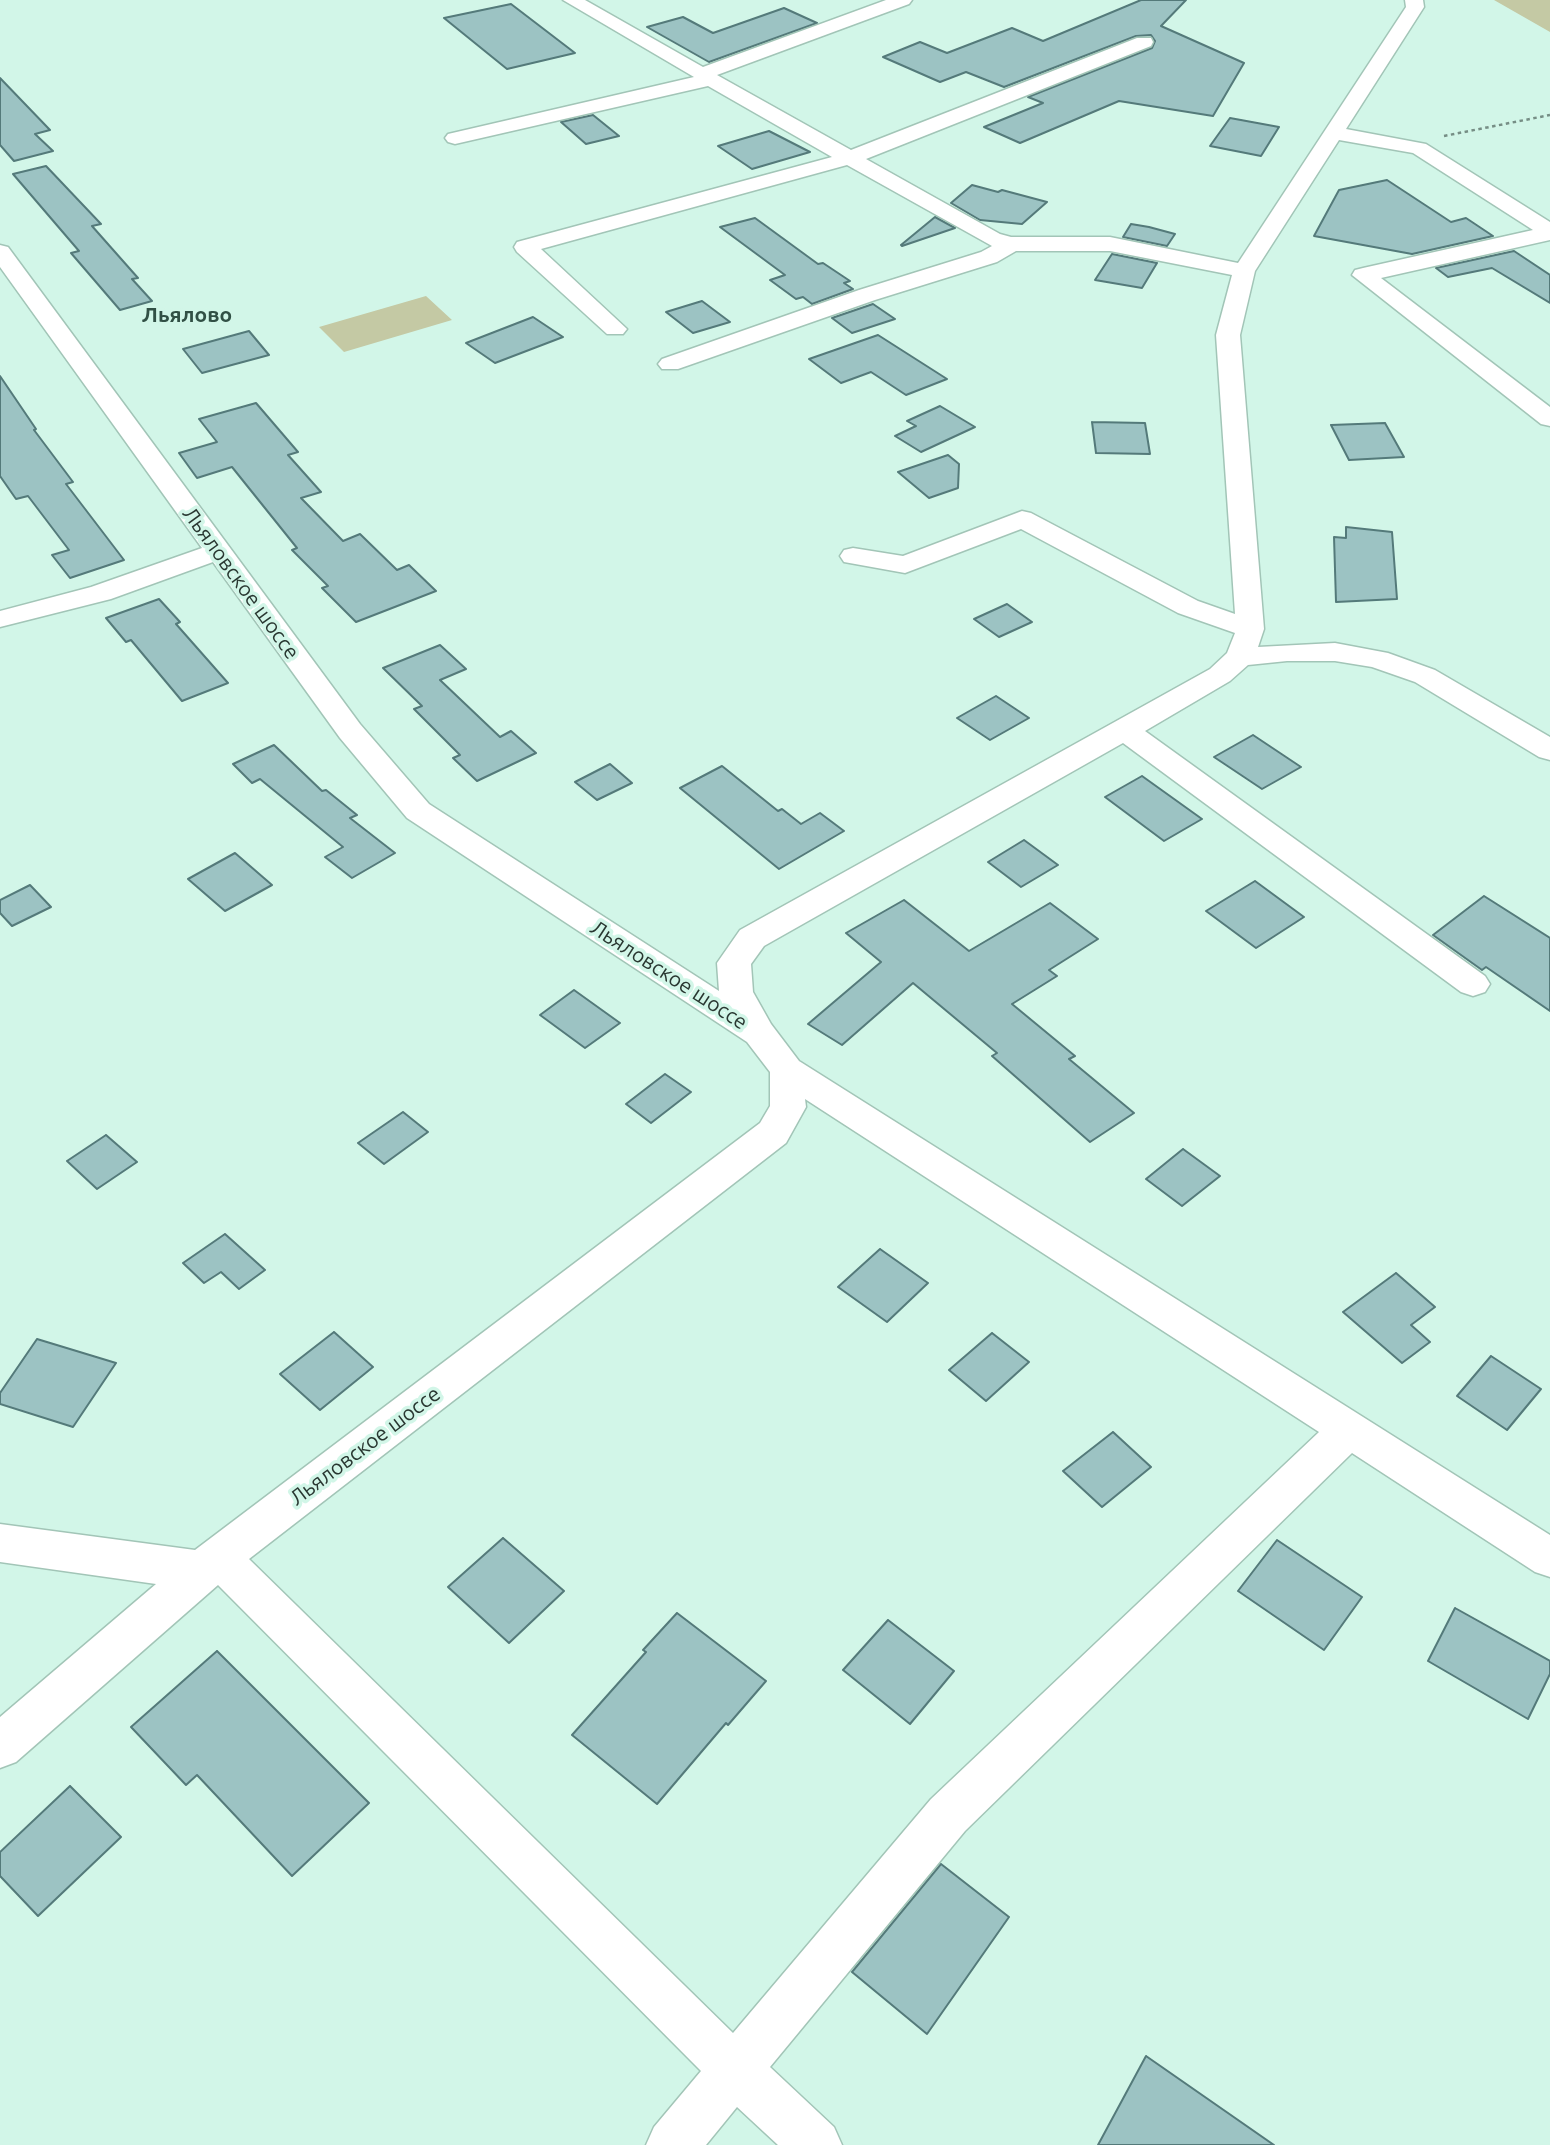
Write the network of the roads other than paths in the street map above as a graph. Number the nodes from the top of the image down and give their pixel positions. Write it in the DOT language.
graph roads {
  1 [pos="572,0"];
  2 [pos="903,0"];
  3 [pos="1415,0"];
  4 [pos="1144,42"];
  5 [pos="707,76"];
  6 [pos="1339,125"];
  7 [pos="455,138"];
  8 [pos="850,158"];
  9 [pos="1550,232"];
  10 [pos="1012,244"];
  11 [pos="0,252"];
  12 [pos="1244,271"];
  13 [pos="615,329"];
  14 [pos="670,364"];
  15 [pos="1550,419"];
  16 [pos="218,551"];
  17 [pos="853,556"];
  18 [pos="0,619"];
  19 [pos="1250,629"];
  20 [pos="1240,657"];
  21 [pos="1124,730"];
  22 [pos="1550,750"];
  23 [pos="1473,984"];
  24 [pos="759,1033"];
  25 [pos="787,1070"];
  26 [pos="1349,1429"];
  27 [pos="0,1543"];
  28 [pos="1550,1558"];
  29 [pos="211,1564"];
  30 [pos="0,1746"];
  31 [pos="736,2071"];
  32 [pos="672,2145"];
  33 [pos="816,2145"];
  1 -- 5 [label="street"];
  2 -- 5 [label="street"];
  3 -- 6 [label="street"];
  4 -- 8 [label="street"];
  5 -- 7 [label="street"];
  5 -- 8 [label="street"];
  6 -- 9 [label="street"];
  6 -- 12 [label="street"];
  8 -- 10 [label="street"];
  8 -- 13 [label="street"];
  9 -- 15 [label="street"];
  10 -- 12 [label="street"];
  10 -- 14 [label="street"];
  11 -- 16 [label="street, Льяловское шоссе"];
  12 -- 19 [label="street"];
  16 -- 18 [label="street"];
  16 -- 24 [label="street, Льяловское шоссе"];
  17 -- 19 [label="street"];
  19 -- 20 [label="street"];
  20 -- 21 [label="street"];
  20 -- 22 [label="street"];
  21 -- 23 [label="street"];
  21 -- 24 [label="street"];
  24 -- 25 [label="street, Льяловское шоссе"];
  25 -- 26 [label="street"];
  25 -- 29 [label="street, Льяловское шоссе"];
  26 -- 28 [label="street"];
  26 -- 31 [label="street"];
  27 -- 29 [label="street"];
  29 -- 30 [label="street, Льяловское шоссе"];
  29 -- 31 [label="street"];
  31 -- 32 [label="street"];
  31 -- 33 [label="street"];
}
